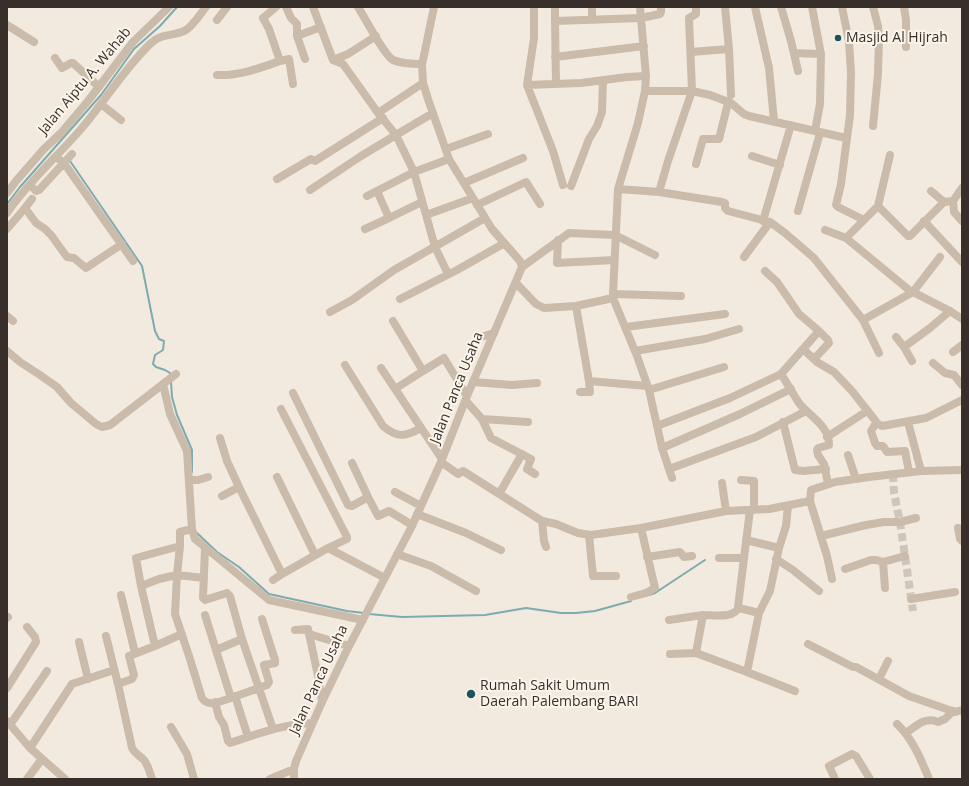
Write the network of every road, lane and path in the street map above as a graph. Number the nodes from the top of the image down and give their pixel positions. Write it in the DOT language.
graph roads {
  1 [pos="170,7"];
  2 [pos="206,7"];
  3 [pos="227,7"];
  4 [pos="276,7"];
  5 [pos="286,7"];
  6 [pos="314,7"];
  7 [pos="358,7"];
  8 [pos="434,7"];
  9 [pos="534,7"];
  10 [pos="555,7"];
  11 [pos="592,7"];
  12 [pos="640,7"];
  13 [pos="661,7"];
  14 [pos="696,7"];
  15 [pos="725,7"];
  16 [pos="755,7"];
  17 [pos="781,7"];
  18 [pos="812,7"];
  19 [pos="842,7"];
  20 [pos="873,7"];
  21 [pos="904,7"];
  22 [pos="640,18"];
  23 [pos="217,20"];
  24 [pos="592,20"];
  25 [pos="555,21"];
  26 [pos="7,25"];
  27 [pos="321,27"];
  28 [pos="297,36"];
  29 [pos="376,36"];
  30 [pos="34,42"];
  31 [pos="644,46"];
  32 [pos="906,47"];
  33 [pos="729,49"];
  34 [pos="691,52"];
  35 [pos="794,53"];
  36 [pos="821,54"];
  37 [pos="555,57"];
  38 [pos="55,58"];
  39 [pos="289,59"];
  40 [pos="334,60"];
  41 [pos="280,61"];
  42 [pos="422,64"];
  43 [pos="798,71"];
  44 [pos="217,75"];
  45 [pos="646,76"];
  46 [pos="603,80"];
  47 [pos="423,82"];
  48 [pos="294,84"];
  49 [pos="556,84"];
  50 [pos="527,85"];
  51 [pos="99,87"];
  52 [pos="645,91"];
  53 [pos="692,91"];
  54 [pos="731,94"];
  55 [pos="728,103"];
  56 [pos="101,104"];
  57 [pos="433,113"];
  58 [pos="380,115"];
  59 [pos="121,120"];
  60 [pos="774,121"];
  61 [pos="791,125"];
  62 [pos="873,126"];
  63 [pos="818,132"];
  64 [pos="396,134"];
  65 [pos="488,134"];
  66 [pos="846,138"];
  67 [pos="446,149"];
  68 [pos="890,155"];
  69 [pos="57,156"];
  70 [pos="752,156"];
  71 [pos="523,158"];
  72 [pos="67,159"];
  73 [pos="449,159"];
  74 [pos="696,164"];
  75 [pos="780,165"];
  76 [pos="414,172"];
  77 [pos="277,179"];
  78 [pos="464,183"];
  79 [pos="30,185"];
  80 [pos="962,188"];
  81 [pos="310,190"];
  82 [pos="618,190"];
  83 [pos="377,191"];
  84 [pos="931,191"];
  85 [pos="659,192"];
  86 [pos="7,193"];
  87 [pos="367,196"];
  88 [pos="32,199"];
  89 [pos="953,201"];
  90 [pos="422,202"];
  91 [pos="475,202"];
  92 [pos="944,202"];
  93 [pos="540,204"];
  94 [pos="878,206"];
  95 [pos="25,208"];
  96 [pos="798,211"];
  97 [pos="7,213"];
  98 [pos="426,215"];
  99 [pos="389,218"];
  100 [pos="485,218"];
  101 [pos="864,220"];
  102 [pos="767,221"];
  103 [pos="924,221"];
  104 [pos="962,221"];
  105 [pos="365,228"];
  106 [pos="7,229"];
  107 [pos="825,230"];
  108 [pos="615,235"];
  109 [pos="846,238"];
  110 [pos="558,240"];
  111 [pos="122,244"];
  112 [pos="503,244"];
  113 [pos="435,247"];
  114 [pos="656,254"];
  115 [pos="744,257"];
  116 [pos="940,257"];
  117 [pos="133,260"];
  118 [pos="614,260"];
  119 [pos="962,262"];
  120 [pos="522,266"];
  121 [pos="765,271"];
  122 [pos="448,274"];
  123 [pos="516,283"];
  124 [pos="913,292"];
  125 [pos="613,296"];
  126 [pos="681,296"];
  127 [pos="400,299"];
  128 [pos="576,306"];
  129 [pos="950,311"];
  130 [pos="330,312"];
  131 [pos="725,314"];
  132 [pos="962,319"];
  133 [pos="393,320"];
  134 [pos="863,320"];
  135 [pos="626,327"];
  136 [pos="739,329"];
  137 [pos="494,332"];
  138 [pos="818,332"];
  139 [pos="896,337"];
  140 [pos="478,338"];
  141 [pos="962,345"];
  142 [pos="904,347"];
  143 [pos="803,349"];
  144 [pos="7,351"];
  145 [pos="635,351"];
  146 [pos="953,352"];
  147 [pos="879,353"];
  148 [pos="814,359"];
  149 [pos="912,361"];
  150 [pos="932,363"];
  151 [pos="345,365"];
  152 [pos="724,367"];
  153 [pos="381,368"];
  154 [pos="423,370"];
  155 [pos="781,374"];
  156 [pos="589,381"];
  157 [pos="473,382"];
  158 [pos="537,383"];
  159 [pos="962,385"];
  160 [pos="648,388"];
  161 [pos="394,389"];
  162 [pos="791,389"];
  163 [pos="580,392"];
  164 [pos="293,393"];
  165 [pos="466,398"];
  166 [pos="962,400"];
  167 [pos="281,409"];
  168 [pos="806,410"];
  169 [pos="867,411"];
  170 [pos="482,419"];
  171 [pos="528,422"];
  172 [pos="783,422"];
  173 [pos="908,422"];
  174 [pos="876,423"];
  175 [pos="657,426"];
  176 [pos="421,428"];
  177 [pos="827,436"];
  178 [pos="220,438"];
  179 [pos="662,448"];
  180 [pos="522,454"];
  181 [pos="848,455"];
  182 [pos="441,461"];
  183 [pos="352,463"];
  184 [pos="826,469"];
  185 [pos="962,470"];
  186 [pos="921,471"];
  187 [pos="909,472"];
  188 [pos="535,474"];
  189 [pos="208,477"];
  190 [pos="277,477"];
  191 [pos="856,479"];
  192 [pos="193,480"];
  193 [pos="741,480"];
  194 [pos="722,483"];
  195 [pos="828,484"];
  196 [pos="239,487"];
  197 [pos="395,492"];
  198 [pos="499,494"];
  199 [pos="222,496"];
  200 [pos="368,497"];
  201 [pos="810,501"];
  202 [pos="788,506"];
  203 [pos="419,510"];
  204 [pos="752,510"];
  205 [pos="726,511"];
  206 [pos="916,518"];
  207 [pos="542,521"];
  208 [pos="412,525"];
  209 [pos="641,528"];
  210 [pos="958,528"];
  211 [pos="192,529"];
  212 [pos="588,535"];
  213 [pos="821,536"];
  214 [pos="746,540"];
  215 [pos="962,541"];
  216 [pos="180,546"];
  217 [pos="546,547"];
  218 [pos="328,548"];
  219 [pos="779,548"];
  220 [pos="205,549"];
  221 [pos="500,550"];
  222 [pos="397,554"];
  223 [pos="315,555"];
  224 [pos="692,556"];
  225 [pos="905,556"];
  226 [pos="647,557"];
  227 [pos="719,558"];
  228 [pos="744,558"];
  229 [pos="776,559"];
  230 [pos="883,562"];
  231 [pos="845,569"];
  232 [pos="282,574"];
  233 [pos="177,575"];
  234 [pos="616,576"];
  235 [pos="204,578"];
  236 [pos="385,578"];
  237 [pos="832,578"];
  238 [pos="273,580"];
  239 [pos="141,586"];
  240 [pos="885,588"];
  241 [pos="476,591"];
  242 [pos="820,591"];
  243 [pos="954,592"];
  244 [pos="121,595"];
  245 [pos="631,597"];
  246 [pos="911,600"];
  247 [pos="739,608"];
  248 [pos="759,613"];
  249 [pos="205,615"];
  250 [pos="703,615"];
  251 [pos="262,619"];
  252 [pos="363,619"];
  253 [pos="669,620"];
  254 [pos="27,627"];
  255 [pos="295,630"];
  256 [pos="182,634"];
  257 [pos="309,634"];
  258 [pos="106,636"];
  259 [pos="242,639"];
  260 [pos="79,642"];
  261 [pos="808,644"];
  262 [pos="155,646"];
  263 [pos="349,646"];
  264 [pos="216,650"];
  265 [pos="136,653"];
  266 [pos="696,653"];
  267 [pos="670,654"];
  268 [pos="888,661"];
  269 [pos="114,670"];
  270 [pos="47,671"];
  271 [pos="746,672"];
  272 [pos="88,679"];
  273 [pos="879,679"];
  274 [pos="118,684"];
  275 [pos="259,687"];
  276 [pos="7,688"];
  277 [pos="794,691"];
  278 [pos="233,697"];
  279 [pos="215,702"];
  280 [pos="322,702"];
  281 [pos="962,710"];
  282 [pos="953,711"];
  283 [pos="9,723"];
  284 [pos="312,723"];
  285 [pos="897,724"];
  286 [pos="170,727"];
  287 [pos="273,729"];
  288 [pos="906,733"];
  289 [pos="248,737"];
  290 [pos="30,748"];
  291 [pos="42,759"];
  292 [pos="294,769"];
  293 [pos="27,779"];
  294 [pos="65,779"];
  295 [pos="152,779"];
  296 [pos="194,779"];
  297 [pos="270,779"];
  298 [pos="294,779"];
  299 [pos="835,779"];
  300 [pos="870,779"];
  301 [pos="928,779"];
  1 -- 51 [label="street, Jalan Aiptu A. Wahab"];
  2 -- 56 [label="street"];
  3 -- 23 [label="street"];
  4 -- 41 [label="street"];
  5 -- 28 [label="street"];
  6 -- 27 [label="street"];
  7 -- 29 [label="street"];
  8 -- 42 [label="street"];
  9 -- 50 [label="street"];
  10 -- 25 [label="street"];
  11 -- 24 [label="street"];
  12 -- 22 [label="street"];
  13 -- 22 [label="street"];
  14 -- 34 [label="street"];
  15 -- 33 [label="street"];
  16 -- 60 [label="street"];
  17 -- 35 [label="street"];
  18 -- 36 [label="street"];
  19 -- 66 [label="street"];
  20 -- 62 [label="street"];
  21 -- 32 [label="street"];
  22 -- 24 [label="street"];
  22 -- 31 [label="street"];
  24 -- 25 [label="street"];
  25 -- 37 [label="street"];
  26 -- 30 [label="street"];
  27 -- 28 [label="street"];
  27 -- 40 [label="street"];
  28 -- 39 [label="street"];
  29 -- 40 [label="street"];
  29 -- 42 [label="street"];
  31 -- 37 [label="street"];
  31 -- 45 [label="street"];
  33 -- 34 [label="street"];
  33 -- 54 [label="street"];
  34 -- 53 [label="street"];
  35 -- 36 [label="street"];
  35 -- 43 [label="street"];
  36 -- 63 [label="street"];
  37 -- 49 [label="street"];
  38 -- 51 [label="street"];
  39 -- 41 [label="street"];
  39 -- 48 [label="street"];
  40 -- 58 [label="street"];
  41 -- 44 [label="street"];
  42 -- 47 [label="street"];
  45 -- 46 [label="street"];
  45 -- 52 [label="street"];
  46 -- 49 [label="street"];
  46 -- 50 [label="street"];
  47 -- 57 [label="street"];
  47 -- 58 [label="street"];
  49 -- 50 [label="street"];
  51 -- 86 [label="street, Jalan Aiptu A. Wahab"];
  52 -- 53 [label="street"];
  52 -- 82 [label="street"];
  53 -- 55 [label="street"];
  53 -- 85 [label="street"];
  55 -- 60 [label="street"];
  55 -- 74 [label="street"];
  56 -- 59 [label="street"];
  56 -- 69 [label="street"];
  57 -- 64 [label="street"];
  57 -- 67 [label="street"];
  58 -- 64 [label="street"];
  58 -- 77 [label="street"];
  60 -- 61 [label="street"];
  61 -- 63 [label="street"];
  61 -- 75 [label="street"];
  63 -- 66 [label="street"];
  63 -- 96 [label="street"];
  64 -- 76 [label="street"];
  64 -- 81 [label="street"];
  65 -- 67 [label="street"];
  66 -- 101 [label="street"];
  67 -- 73 [label="street"];
  68 -- 94 [label="street"];
  69 -- 72 [label="street"];
  69 -- 79 [label="street"];
  70 -- 75 [label="street"];
  71 -- 78 [label="street"];
  72 -- 79 [label="street"];
  72 -- 111 [label="street"];
  73 -- 76 [label="street"];
  73 -- 78 [label="street"];
  75 -- 102 [label="street"];
  76 -- 83 [label="street"];
  76 -- 90 [label="street"];
  78 -- 91 [label="street"];
  79 -- 97 [label="street"];
  80 -- 89 [label="street"];
  82 -- 85 [label="street"];
  82 -- 108 [label="street"];
  83 -- 87 [label="street"];
  83 -- 99 [label="street"];
  84 -- 92 [label="street"];
  85 -- 102 [label="street"];
  88 -- 95 [label="street"];
  89 -- 92 [label="street"];
  89 -- 104 [label="street"];
  90 -- 98 [label="street"];
  90 -- 99 [label="street"];
  91 -- 93 [label="street"];
  91 -- 98 [label="street"];
  91 -- 100 [label="street"];
  92 -- 103 [label="street"];
  94 -- 101 [label="street"];
  94 -- 103 [label="street"];
  95 -- 106 [label="street"];
  95 -- 111 [label="street"];
  98 -- 113 [label="street"];
  99 -- 105 [label="street"];
  100 -- 112 [label="street"];
  100 -- 113 [label="street"];
  101 -- 109 [label="street"];
  102 -- 115 [label="street"];
  102 -- 134 [label="street"];
  103 -- 119 [label="street"];
  107 -- 109 [label="street"];
  108 -- 110 [label="street"];
  108 -- 114 [label="street"];
  108 -- 118 [label="street"];
  109 -- 124 [label="street"];
  110 -- 118 [label="street"];
  110 -- 120 [label="street"];
  111 -- 117 [label="street"];
  112 -- 120 [label="street"];
  112 -- 122 [label="street"];
  113 -- 122 [label="street"];
  113 -- 130 [label="street"];
  116 -- 124 [label="street"];
  118 -- 125 [label="street"];
  120 -- 123 [label="street, Jalan Panca Usaha"];
  121 -- 138 [label="street"];
  122 -- 127 [label="street"];
  123 -- 128 [label="street"];
  123 -- 137 [label="street, Jalan Panca Usaha"];
  124 -- 129 [label="street"];
  124 -- 134 [label="street"];
  125 -- 126 [label="street"];
  125 -- 128 [label="street"];
  125 -- 135 [label="street"];
  128 -- 156 [label="street"];
  129 -- 132 [label="street"];
  129 -- 142 [label="street"];
  131 -- 135 [label="street"];
  133 -- 154 [label="street"];
  134 -- 147 [label="street"];
  135 -- 145 [label="street"];
  136 -- 145 [label="street"];
  137 -- 140 [label="street"];
  137 -- 157 [label="street, Jalan Panca Usaha"];
  138 -- 143 [label="street"];
  138 -- 148 [label="street"];
  139 -- 142 [label="street"];
  141 -- 146 [label="street"];
  142 -- 149 [label="street"];
  143 -- 148 [label="street"];
  143 -- 155 [label="street"];
  144 -- 192 [label="street"];
  145 -- 160 [label="street"];
  148 -- 169 [label="street"];
  150 -- 159 [label="street"];
  151 -- 176 [label="street"];
  152 -- 160 [label="street"];
  153 -- 161 [label="street"];
  154 -- 161 [label="street"];
  154 -- 165 [label="street"];
  155 -- 162 [label="street"];
  155 -- 175 [label="street"];
  156 -- 160 [label="street"];
  156 -- 163 [label="street"];
  157 -- 158 [label="street"];
  157 -- 165 [label="street, Jalan Panca Usaha"];
  160 -- 175 [label="street"];
  161 -- 176 [label="street"];
  162 -- 168 [label="street"];
  162 -- 179 [label="street"];
  164 -- 200 [label="street"];
  165 -- 170 [label="street"];
  165 -- 182 [label="street, Jalan Panca Usaha"];
  166 -- 173 [label="street"];
  167 -- 218 [label="street"];
  168 -- 172 [label="street"];
  168 -- 177 [label="street"];
  169 -- 174 [label="street"];
  169 -- 177 [label="street"];
  170 -- 171 [label="street"];
  170 -- 180 [label="street"];
  172 -- 179 [label="street"];
  172 -- 184 [label="street"];
  173 -- 174 [label="street"];
  173 -- 186 [label="street"];
  174 -- 187 [label="street"];
  175 -- 179 [label="street"];
  176 -- 182 [label="street"];
  177 -- 184 [label="street"];
  178 -- 196 [label="street"];
  180 -- 188 [label="street"];
  180 -- 198 [label="street"];
  181 -- 191 [label="street"];
  182 -- 198 [label="street"];
  182 -- 203 [label="street, Jalan Panca Usaha"];
  183 -- 200 [label="street"];
  184 -- 195 [label="street"];
  185 -- 186 [label="street"];
  186 -- 187 [label="street"];
  187 -- 191 [label="street"];
  189 -- 192 [label="street"];
  190 -- 223 [label="street"];
  191 -- 195 [label="street"];
  192 -- 211 [label="street"];
  193 -- 204 [label="street"];
  194 -- 205 [label="street"];
  195 -- 201 [label="street"];
  196 -- 199 [label="street"];
  196 -- 232 [label="street"];
  197 -- 203 [label="street"];
  198 -- 207 [label="street"];
  200 -- 208 [label="street"];
  201 -- 202 [label="street"];
  201 -- 213 [label="street"];
  202 -- 204 [label="street"];
  202 -- 219 [label="street"];
  203 -- 208 [label="street, Jalan Panca Usaha"];
  203 -- 221 [label="street"];
  204 -- 205 [label="street"];
  204 -- 214 [label="street"];
  205 -- 209 [label="street"];
  206 -- 213 [label="street"];
  207 -- 212 [label="street"];
  207 -- 217 [label="street"];
  208 -- 222 [label="street, Jalan Panca Usaha"];
  209 -- 212 [label="street"];
  209 -- 226 [label="street"];
  210 -- 215 [label="street"];
  211 -- 216 [label="street"];
  211 -- 220 [label="street"];
  212 -- 234 [label="street"];
  213 -- 237 [label="street"];
  214 -- 219 [label="street"];
  214 -- 228 [label="street"];
  216 -- 233 [label="street"];
  216 -- 239 [label="street"];
  218 -- 223 [label="street"];
  218 -- 236 [label="street"];
  219 -- 229 [label="street"];
  220 -- 235 [label="street"];
  220 -- 252 [label="street"];
  222 -- 236 [label="street, Jalan Panca Usaha"];
  222 -- 241 [label="street"];
  223 -- 232 [label="street"];
  224 -- 226 [label="street"];
  225 -- 230 [label="street"];
  226 -- 245 [label="street"];
  227 -- 228 [label="street"];
  228 -- 247 [label="street"];
  229 -- 242 [label="street"];
  229 -- 248 [label="street"];
  230 -- 231 [label="street"];
  230 -- 240 [label="street"];
  232 -- 238 [label="street"];
  233 -- 235 [label="street"];
  233 -- 239 [label="street"];
  233 -- 256 [label="street"];
  235 -- 259 [label="street"];
  236 -- 252 [label="street, Jalan Panca Usaha"];
  239 -- 262 [label="street"];
  243 -- 246 [label="street"];
  244 -- 265 [label="street"];
  247 -- 248 [label="street"];
  247 -- 250 [label="street"];
  248 -- 271 [label="street"];
  249 -- 264 [label="street"];
  250 -- 253 [label="street"];
  250 -- 266 [label="street"];
  251 -- 275 [label="street"];
  252 -- 263 [label="street, Jalan Panca Usaha"];
  254 -- 276 [label="street"];
  255 -- 257 [label="street"];
  256 -- 262 [label="street"];
  256 -- 279 [label="street"];
  257 -- 263 [label="street"];
  257 -- 280 [label="street"];
  258 -- 269 [label="street"];
  259 -- 264 [label="street"];
  259 -- 275 [label="street"];
  260 -- 272 [label="street"];
  261 -- 273 [label="street"];
  262 -- 265 [label="street"];
  263 -- 280 [label="street, Jalan Panca Usaha"];
  264 -- 278 [label="street"];
  265 -- 274 [label="street"];
  266 -- 267 [label="street"];
  266 -- 271 [label="street"];
  268 -- 273 [label="street"];
  269 -- 272 [label="street"];
  269 -- 274 [label="street"];
  270 -- 283 [label="street"];
  271 -- 277 [label="street"];
  272 -- 290 [label="street"];
  273 -- 282 [label="street"];
  274 -- 295 [label="street"];
  275 -- 278 [label="street"];
  275 -- 287 [label="street"];
  278 -- 279 [label="street"];
  278 -- 289 [label="street"];
  279 -- 289 [label="street"];
  280 -- 284 [label="street, Jalan Panca Usaha"];
  281 -- 282 [label="street"];
  282 -- 288 [label="street"];
  283 -- 290 [label="street"];
  284 -- 287 [label="street"];
  284 -- 292 [label="street, Jalan Panca Usaha"];
  285 -- 288 [label="street"];
  286 -- 296 [label="street"];
  287 -- 289 [label="street"];
  288 -- 301 [label="street"];
  290 -- 291 [label="street"];
  291 -- 293 [label="street"];
  291 -- 294 [label="street"];
  292 -- 297 [label="street"];
  292 -- 298 [label="street, Jalan Panca Usaha"];
  299 -- 300 [label="street"];
}
